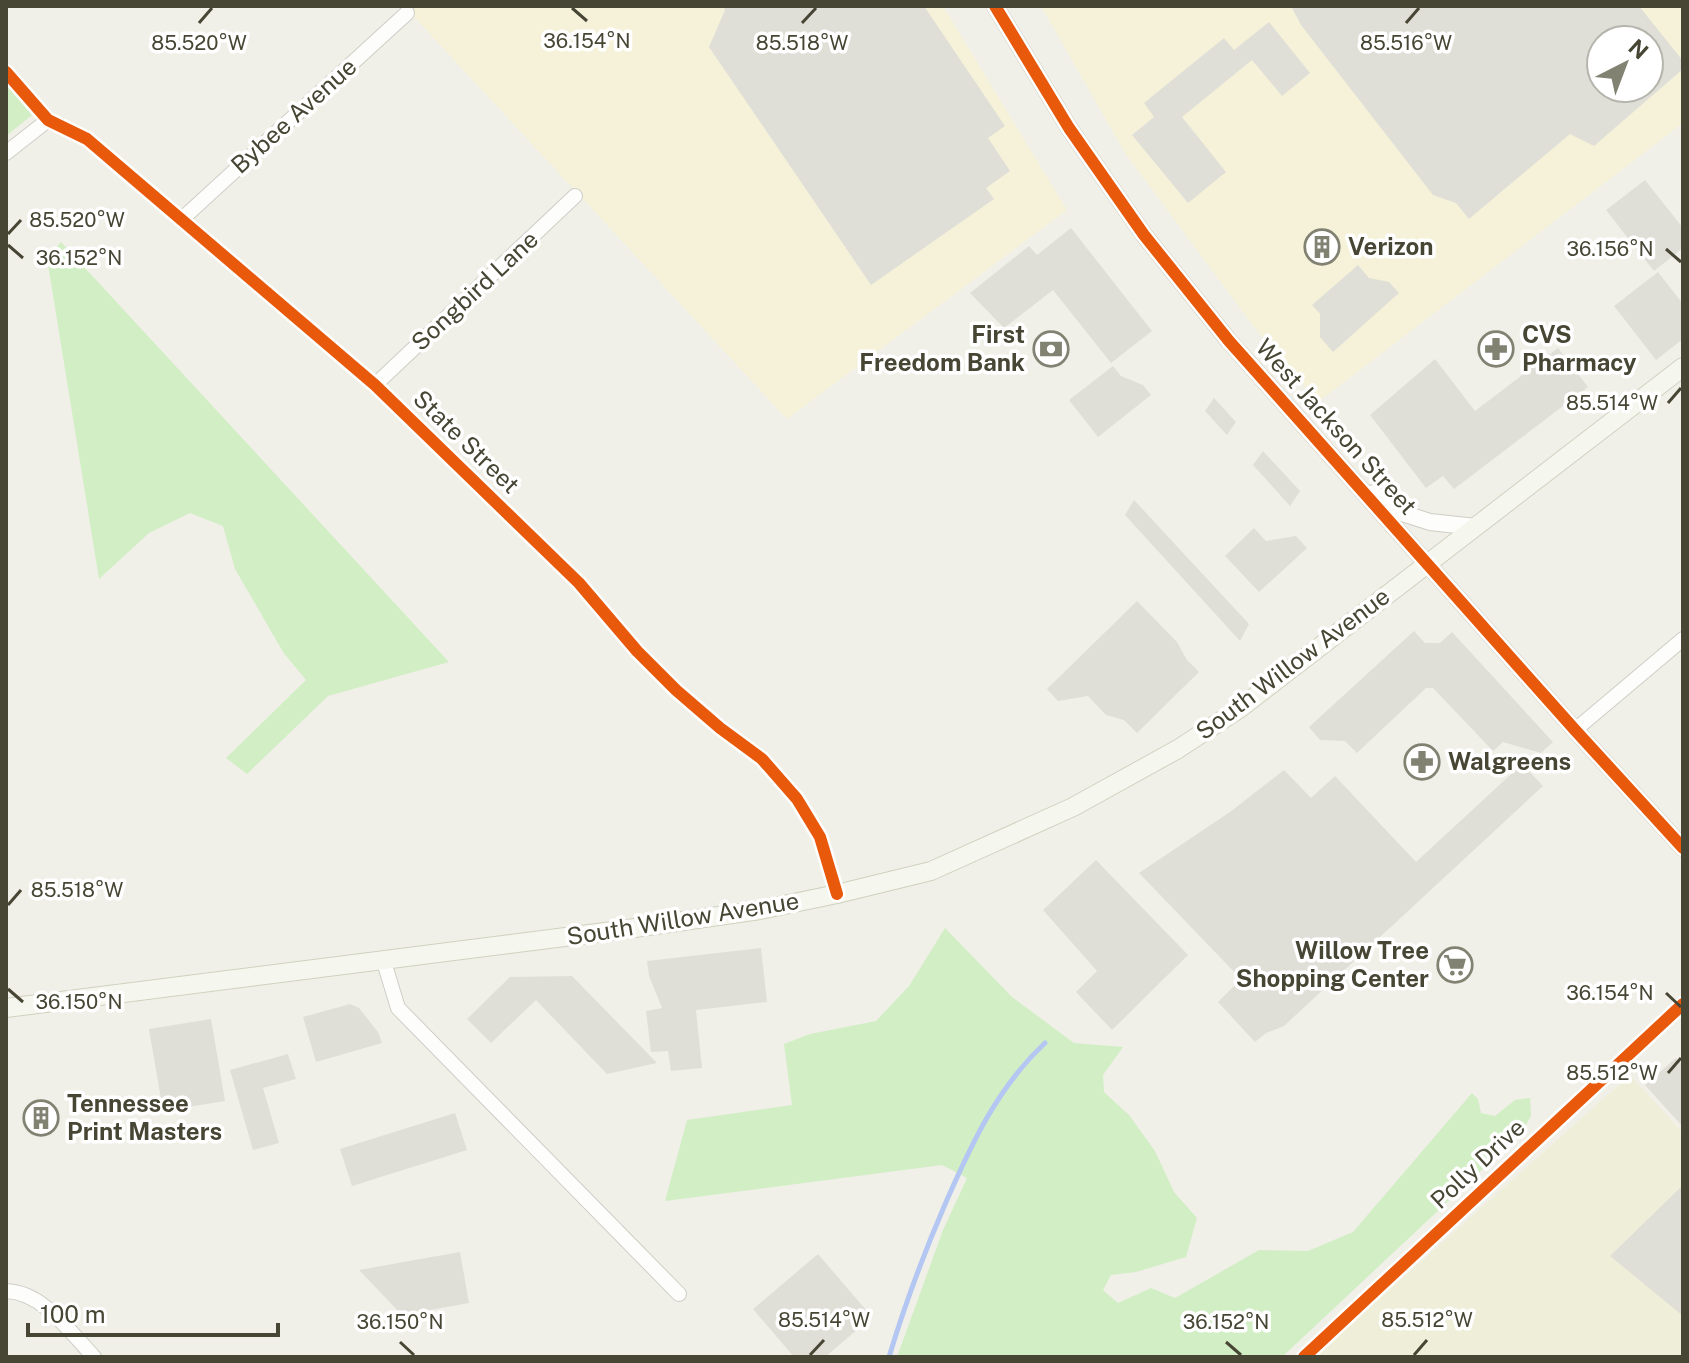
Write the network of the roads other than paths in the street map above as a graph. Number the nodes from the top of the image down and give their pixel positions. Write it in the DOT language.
graph roads {
  1 [pos="995,6"];
  2 [pos="407,13"];
  3 [pos="6,72"];
  4 [pos="48,120"];
  5 [pos="6,153"];
  6 [pos="575,196"];
  7 [pos="182,219"];
  8 [pos="1683,367"];
  9 [pos="375,385"];
  10 [pos="1355,482"];
  11 [pos="1476,527"];
  12 [pos="1428,564"];
  13 [pos="1683,639"];
  14 [pos="1575,730"];
  15 [pos="1683,848"];
  16 [pos="837,894"];
  17 [pos="384,962"];
  18 [pos="1683,1004"];
  19 [pos="6,1008"];
  20 [pos="6,1291"];
  21 [pos="679,1294"];
  22 [pos="94,1357"];
  23 [pos="1304,1357"];
  1 -- 10 [label="street, West Jackson Street"];
  2 -- 7 [label="street, Bybee Avenue"];
  3 -- 4 [label="street, State Street"];
  4 -- 5 [label="street"];
  4 -- 7 [label="street, State Street"];
  6 -- 9 [label="street, Songbird Lane"];
  7 -- 9 [label="street, State Street"];
  8 -- 11 [label="main road, South Willow Avenue"];
  9 -- 16 [label="street, State Street"];
  10 -- 11 [label="street"];
  10 -- 12 [label="street, West Jackson Street"];
  11 -- 12 [label="main road, South Willow Avenue"];
  12 -- 14 [label="street, West Jackson Street"];
  12 -- 16 [label="main road, South Willow Avenue"];
  13 -- 14 [label="street"];
  14 -- 15 [label="street, West Jackson Street"];
  16 -- 17 [label="main road, South Willow Avenue"];
  17 -- 19 [label="main road, South Willow Avenue"];
  17 -- 21 [label="street"];
  18 -- 23 [label="street, Polly Drive"];
  20 -- 22 [label="street"];
}
